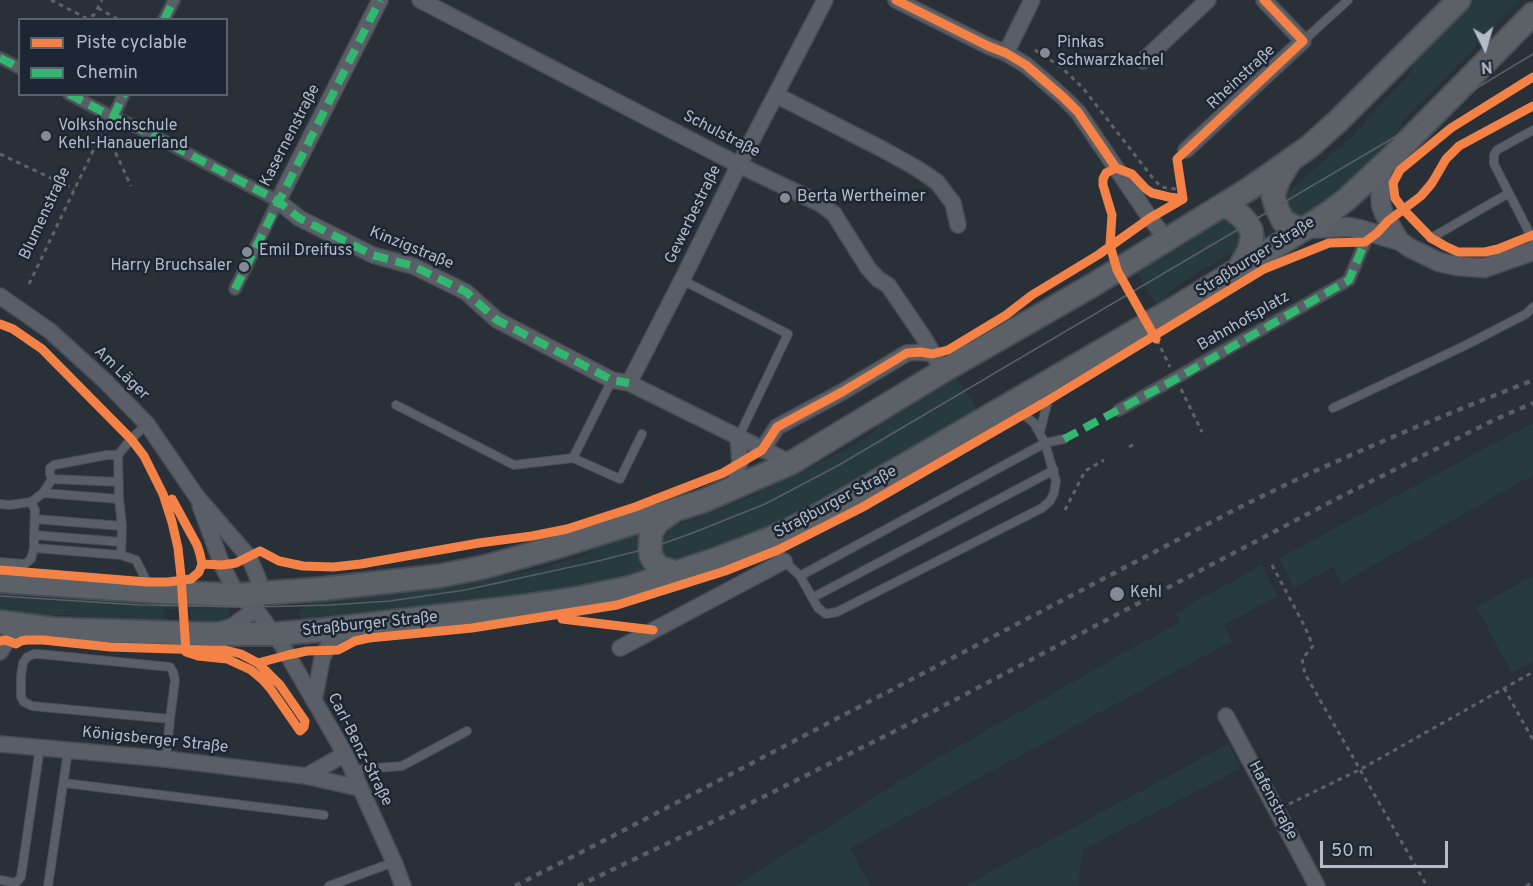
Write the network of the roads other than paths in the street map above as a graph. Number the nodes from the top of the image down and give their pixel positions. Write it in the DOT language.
graph roads {
  1 [pos="174,0"];
  2 [pos="380,0"];
  3 [pos="420,0"];
  4 [pos="825,0"];
  5 [pos="896,0"];
  6 [pos="1032,0"];
  7 [pos="1208,0"];
  8 [pos="1264,0"];
  9 [pos="1348,0"];
  10 [pos="1459,0"];
  11 [pos="1533,14"];
  12 [pos="165,18"];
  13 [pos="1303,41"];
  14 [pos="1006,53"];
  15 [pos="0,58"];
  16 [pos="1143,61"];
  17 [pos="18,67"];
  18 [pos="776,95"];
  19 [pos="73,96"];
  20 [pos="123,96"];
  21 [pos="113,117"];
  22 [pos="1533,129"];
  23 [pos="1186,150"];
  24 [pos="1288,162"];
  25 [pos="1384,164"];
  26 [pos="739,165"];
  27 [pos="1509,193"];
  28 [pos="278,201"];
  29 [pos="1222,206"];
  30 [pos="958,225"];
  31 [pos="1304,229"];
  32 [pos="1431,238"];
  33 [pos="1167,240"];
  34 [pos="1533,240"];
  35 [pos="1365,242"];
  36 [pos="1400,242"];
  37 [pos="1533,251"];
  38 [pos="1238,270"];
  39 [pos="682,280"];
  40 [pos="235,289"];
  41 [pos="1,298"];
  42 [pos="1533,307"];
  43 [pos="938,362"];
  44 [pos="1053,379"];
  45 [pos="612,380"];
  46 [pos="629,383"];
  47 [pos="396,405"];
  48 [pos="1333,408"];
  49 [pos="1119,410"];
  50 [pos="996,412"];
  51 [pos="147,424"];
  52 [pos="1040,432"];
  53 [pos="642,434"];
  54 [pos="738,438"];
  55 [pos="1064,438"];
  56 [pos="1045,443"];
  57 [pos="762,450"];
  58 [pos="118,455"];
  59 [pos="573,458"];
  60 [pos="790,463"];
  61 [pos="1054,470"];
  62 [pos="52,479"];
  63 [pos="118,482"];
  64 [pos="734,488"];
  65 [pos="42,493"];
  66 [pos="197,497"];
  67 [pos="119,499"];
  68 [pos="31,502"];
  69 [pos="0,504"];
  70 [pos="672,512"];
  71 [pos="35,519"];
  72 [pos="122,526"];
  73 [pos="34,535"];
  74 [pos="772,538"];
  75 [pos="121,542"];
  76 [pos="34,548"];
  77 [pos="121,555"];
  78 [pos="784,561"];
  79 [pos="0,562"];
  80 [pos="676,573"];
  81 [pos="800,576"];
  82 [pos="0,581"];
  83 [pos="161,592"];
  84 [pos="812,598"];
  85 [pos="251,599"];
  86 [pos="0,622"];
  87 [pos="27,626"];
  88 [pos="356,626"];
  89 [pos="204,634"];
  90 [pos="275,634"];
  91 [pos="620,648"];
  92 [pos="0,652"];
  93 [pos="314,701"];
  94 [pos="1226,716"];
  95 [pos="170,719"];
  96 [pos="467,731"];
  97 [pos="0,744"];
  98 [pos="40,747"];
  99 [pos="68,751"];
  100 [pos="345,754"];
  101 [pos="166,759"];
  102 [pos="352,770"];
  103 [pos="306,776"];
  104 [pos="64,783"];
  105 [pos="359,788"];
  106 [pos="324,815"];
  107 [pos="394,862"];
  108 [pos="0,880"];
  109 [pos="48,886"];
  110 [pos="328,886"];
  111 [pos="403,886"];
  112 [pos="1317,886"];
  1 -- 12 [label="street"];
  2 -- 28 [label="street, Kasernenstraße"];
  3 -- 26 [label="street, Schulstraße"];
  4 -- 18 [label="street, Gewerbestraße"];
  5 -- 14 [label="street"];
  6 -- 14 [label="street"];
  7 -- 16 [label="street"];
  8 -- 13 [label="street"];
  9 -- 13 [label="lane"];
  10 -- 24 [label="main road"];
  11 -- 25 [label="main road, Straßburger Straße"];
  13 -- 23 [label="street, Rheinstraße"];
  14 -- 33 [label="street"];
  15 -- 17 [label="street"];
  18 -- 26 [label="street, Gewerbestraße"];
  18 -- 30 [label="street"];
  19 -- 21 [label="street, Kinzigstraße"];
  20 -- 21 [label="street"];
  21 -- 28 [label="street, Kinzigstraße"];
  22 -- 27 [label="lane"];
  24 -- 29 [label="main road"];
  24 -- 31 [label="main road"];
  25 -- 31 [label="main road, Straßburger Straße"];
  25 -- 36 [label="street"];
  26 -- 39 [label="street, Gewerbestraße"];
  26 -- 43 [label="street, Schulstraße"];
  27 -- 32 [label="lane"];
  27 -- 34 [label="lane"];
  28 -- 40 [label="street, Kasernenstraße"];
  28 -- 45 [label="street, Kinzigstraße"];
  29 -- 33 [label="main road"];
  29 -- 38 [label="main road"];
  31 -- 36 [label="street"];
  31 -- 38 [label="main road, Straßburger Straße"];
  33 -- 43 [label="main road"];
  35 -- 49 [label="street, Bahnhofsplatz"];
  36 -- 37 [label="street"];
  38 -- 44 [label="main road, Straßburger Straße"];
  39 -- 46 [label="street, Gewerbestraße"];
  39 -- 54 [label="lane"];
  41 -- 51 [label="street, Am Läger"];
  42 -- 48 [label="lane"];
  43 -- 57 [label="street"];
  43 -- 60 [label="main road"];
  44 -- 50 [label="main road, Straßburger Straße"];
  44 -- 52 [label="lane"];
  45 -- 46 [label="street, Kinzigstraße"];
  45 -- 59 [label="lane"];
  46 -- 54 [label="street, Kinzigstraße"];
  47 -- 59 [label="lane"];
  50 -- 52 [label="lane"];
  50 -- 74 [label="main road, Straßburger Straße"];
  51 -- 58 [label="lane"];
  51 -- 66 [label="street, Am Läger"];
  52 -- 56 [label="lane"];
  53 -- 59 [label="lane"];
  54 -- 57 [label="street, Kinzigstraße"];
  54 -- 64 [label="street"];
  55 -- 56 [label="lane"];
  56 -- 61 [label="lane"];
  56 -- 81 [label="lane"];
  57 -- 60 [label="street, Kinzigstraße"];
  58 -- 62 [label="lane"];
  58 -- 63 [label="lane"];
  60 -- 64 [label="main road"];
  61 -- 84 [label="lane"];
  61 -- 84 [label="lane"];
  62 -- 63 [label="lane"];
  62 -- 65 [label="lane"];
  63 -- 67 [label="lane"];
  64 -- 70 [label="main road"];
  65 -- 67 [label="lane"];
  65 -- 68 [label="lane"];
  66 -- 85 [label="street, Am Läger"];
  66 -- 85 [label="street, Am Läger"];
  67 -- 72 [label="lane"];
  68 -- 69 [label="lane"];
  68 -- 71 [label="lane"];
  70 -- 80 [label="main road"];
  70 -- 85 [label="main road"];
  71 -- 72 [label="lane"];
  71 -- 73 [label="lane"];
  72 -- 75 [label="lane"];
  73 -- 75 [label="lane"];
  73 -- 76 [label="lane"];
  74 -- 78 [label="lane"];
  74 -- 80 [label="main road, Straßburger Straße"];
  75 -- 77 [label="lane"];
  76 -- 77 [label="lane"];
  76 -- 79 [label="lane"];
  77 -- 83 [label="lane"];
  78 -- 81 [label="lane"];
  78 -- 91 [label="street"];
  80 -- 88 [label="main road, Straßburger Straße"];
  81 -- 84 [label="lane"];
  82 -- 83 [label="main road"];
  83 -- 85 [label="main road"];
  85 -- 89 [label="street"];
  85 -- 90 [label="street, Carl-Benz-Straße"];
  86 -- 87 [label="main road, Straßburger Straße"];
  87 -- 89 [label="main road, Straßburger Straße"];
  87 -- 92 [label="street"];
  88 -- 90 [label="main road, Straßburger Straße"];
  88 -- 93 [label="street"];
  89 -- 90 [label="main road, Straßburger Straße"];
  90 -- 93 [label="street, Carl-Benz-Straße"];
  93 -- 100 [label="street, Carl-Benz-Straße"];
  94 -- 112 [label="street, Hafenstraße"];
  95 -- 95 [label="lane"];
  95 -- 101 [label="lane"];
  96 -- 102 [label="lane"];
  97 -- 98 [label="street, Königsberger Straße"];
  98 -- 99 [label="street, Königsberger Straße"];
  98 -- 108 [label="lane"];
  99 -- 101 [label="street, Königsberger Straße"];
  99 -- 104 [label="lane"];
  100 -- 102 [label="street, Carl-Benz-Straße"];
  100 -- 103 [label="street"];
  101 -- 103 [label="street, Königsberger Straße"];
  102 -- 105 [label="street, Carl-Benz-Straße"];
  103 -- 105 [label="street, Königsberger Straße"];
  104 -- 106 [label="lane"];
  104 -- 109 [label="lane"];
  105 -- 107 [label="street, Carl-Benz-Straße"];
  107 -- 110 [label="lane"];
  107 -- 111 [label="street, Carl-Benz-Straße"];
}
